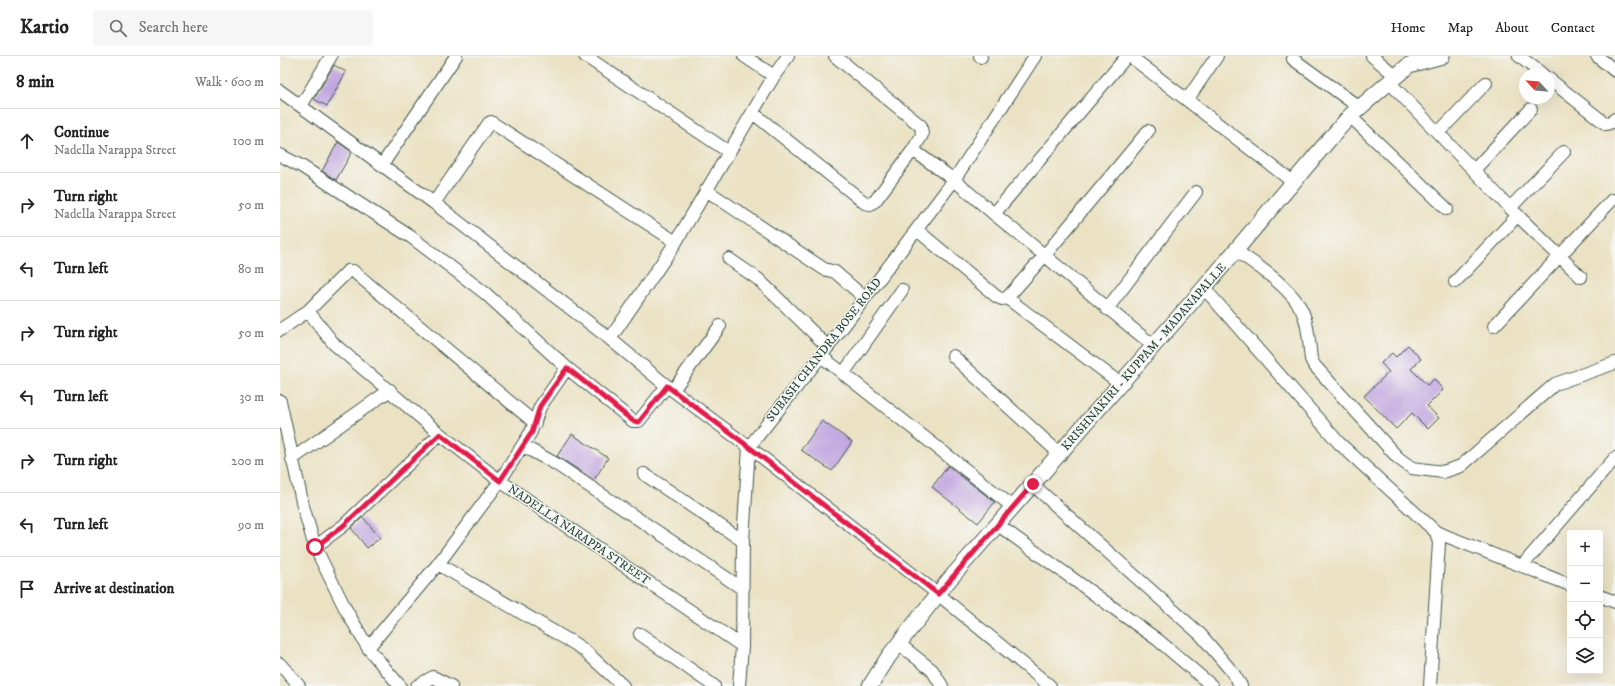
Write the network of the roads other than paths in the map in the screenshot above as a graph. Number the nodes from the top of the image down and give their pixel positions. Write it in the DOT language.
graph roads {
  1 [pos="331,56"];
  2 [pos="456,56"];
  3 [pos="585,56"];
  4 [pos="744,56"];
  5 [pos="788,56"];
  6 [pos="836,56"];
  7 [pos="1035,56"];
  8 [pos="1127,56"];
  9 [pos="1130,56"];
  10 [pos="1218,56"];
  11 [pos="1372,56"];
  12 [pos="1442,56"];
  13 [pos="1519,56"];
  14 [pos="1597,56"];
  15 [pos="1292,57"];
  16 [pos="1410,61"];
  17 [pos="1534,68"];
  18 [pos="1615,71"];
  19 [pos="774,76"];
  20 [pos="1393,80"];
  21 [pos="1486,83"];
  22 [pos="1555,84"];
  23 [pos="280,91"];
  24 [pos="1187,100"];
  25 [pos="302,106"];
  26 [pos="1531,109"];
  27 [pos="1355,112"];
  28 [pos="753,113"];
  29 [pos="1615,119"];
  30 [pos="1148,132"];
  31 [pos="1438,133"];
  32 [pos="913,150"];
  33 [pos="729,152"];
  34 [pos="1564,152"];
  35 [pos="280,155"];
  36 [pos="382,165"];
  37 [pos="1474,170"];
  38 [pos="954,180"];
  39 [pos="1294,182"];
  40 [pos="706,190"];
  41 [pos="1196,192"];
  42 [pos="1612,200"];
  43 [pos="434,203"];
  44 [pos="1447,209"];
  45 [pos="1514,212"];
  46 [pos="994,214"];
  47 [pos="917,230"];
  48 [pos="676,242"];
  49 [pos="1236,251"];
  50 [pos="1045,255"];
  51 [pos="1560,256"];
  52 [pos="729,259"];
  53 [pos="1581,277"];
  54 [pos="1455,282"];
  55 [pos="1204,288"];
  56 [pos="902,290"];
  57 [pos="865,298"];
  58 [pos="1007,298"];
  59 [pos="1107,309"];
  60 [pos="308,311"];
  61 [pos="720,326"];
  62 [pos="1494,326"];
  63 [pos="280,330"];
  64 [pos="610,339"];
  65 [pos="828,346"];
  66 [pos="1154,346"];
  67 [pos="820,356"];
  68 [pos="953,356"];
  69 [pos="1615,363"];
  70 [pos="567,368"];
  71 [pos="843,374"];
  72 [pos="1121,384"];
  73 [pos="670,388"];
  74 [pos="390,390"];
  75 [pos="280,401"];
  76 [pos="535,423"];
  77 [pos="440,434"];
  78 [pos="523,446"];
  79 [pos="749,447"];
  80 [pos="1060,454"];
  81 [pos="1615,458"];
  82 [pos="292,459"];
  83 [pos="644,474"];
  84 [pos="500,481"];
  85 [pos="1033,484"];
  86 [pos="1013,508"];
  87 [pos="998,525"];
  88 [pos="1436,532"];
  89 [pos="743,540"];
  90 [pos="315,547"];
  91 [pos="438,564"];
  92 [pos="1522,566"];
  93 [pos="1567,584"];
  94 [pos="743,590"];
  95 [pos="938,594"];
  96 [pos="1603,597"];
  97 [pos="1615,602"];
  98 [pos="640,634"];
  99 [pos="899,644"];
  100 [pos="742,646"];
  101 [pos="368,648"];
  102 [pos="280,664"];
  103 [pos="300,686"];
  104 [pos="400,686"];
  105 [pos="417,686"];
  106 [pos="451,686"];
  107 [pos="624,686"];
  108 [pos="714,686"];
  109 [pos="739,686"];
  110 [pos="870,686"];
  111 [pos="942,686"];
  112 [pos="1050,686"];
  113 [pos="1212,686"];
  114 [pos="1241,686"];
  115 [pos="1430,686"];
  1 -- 25 [label="street"];
  2 -- 36 [label="street"];
  3 -- 33 [label="street"];
  4 -- 19 [label="street"];
  5 -- 19 [label="street"];
  6 -- 32 [label="street"];
  7 -- 38 [label="street, SUBASH CHANDRA BOSE ROAD"];
  8 -- 46 [label="street"];
  9 -- 24 [label="street"];
  10 -- 24 [label="street"];
  11 -- 20 [label="street"];
  12 -- 16 [label="main road, KRISHNAKIRI - KUPPAM - MADANAPALLE"];
  13 -- 17 [label="street"];
  14 -- 18 [label="street"];
  15 -- 27 [label="street"];
  16 -- 20 [label="main road, KRISHNAKIRI - KUPPAM - MADANAPALLE"];
  19 -- 28 [label="street"];
  20 -- 27 [label="main road, KRISHNAKIRI - KUPPAM - MADANAPALLE"];
  20 -- 31 [label="street"];
  21 -- 31 [label="street"];
  22 -- 29 [label="street"];
  23 -- 25 [label="street"];
  24 -- 39 [label="street"];
  25 -- 36 [label="street"];
  26 -- 37 [label="street"];
  27 -- 39 [label="main road, KRISHNAKIRI - KUPPAM - MADANAPALLE"];
  27 -- 44 [label="street"];
  28 -- 32 [label="street"];
  28 -- 33 [label="street"];
  30 -- 50 [label="street"];
  31 -- 37 [label="street"];
  32 -- 38 [label="street"];
  33 -- 40 [label="street"];
  34 -- 45 [label="street"];
  35 -- 70 [label="street"];
  36 -- 43 [label="street"];
  37 -- 45 [label="street"];
  38 -- 46 [label="street"];
  38 -- 47 [label="street, SUBASH CHANDRA BOSE ROAD"];
  39 -- 49 [label="main road, KRISHNAKIRI - KUPPAM - MADANAPALLE"];
  40 -- 48 [label="street"];
  40 -- 57 [label="street"];
  41 -- 59 [label="street"];
  42 -- 51 [label="street"];
  43 -- 48 [label="street"];
  43 -- 64 [label="street"];
  45 -- 51 [label="street"];
  45 -- 54 [label="street"];
  46 -- 50 [label="street"];
  47 -- 57 [label="street, SUBASH CHANDRA BOSE ROAD"];
  47 -- 58 [label="street"];
  48 -- 64 [label="street"];
  49 -- 55 [label="main road, KRISHNAKIRI - KUPPAM - MADANAPALLE"];
  49 -- 69 [label="street"];
  50 -- 58 [label="street"];
  50 -- 59 [label="street"];
  51 -- 53 [label="street"];
  51 -- 62 [label="street"];
  52 -- 65 [label="street"];
  55 -- 66 [label="main road, KRISHNAKIRI - KUPPAM - MADANAPALLE"];
  55 -- 88 [label="street"];
  56 -- 71 [label="street"];
  57 -- 65 [label="street, SUBASH CHANDRA BOSE ROAD"];
  58 -- 72 [label="street"];
  59 -- 66 [label="street"];
  60 -- 63 [label="street"];
  60 -- 74 [label="street, NADELLA NARAPPA STREET"];
  60 -- 76 [label="street"];
  61 -- 73 [label="street"];
  64 -- 73 [label="street"];
  65 -- 67 [label="street, SUBASH CHANDRA BOSE ROAD"];
  66 -- 72 [label="main road, KRISHNAKIRI - KUPPAM - MADANAPALLE"];
  67 -- 71 [label="street"];
  67 -- 79 [label="street, SUBASH CHANDRA BOSE ROAD"];
  68 -- 80 [label="street"];
  70 -- 73 [label="street"];
  70 -- 76 [label="street"];
  71 -- 86 [label="street"];
  72 -- 80 [label="main road, KRISHNAKIRI - KUPPAM - MADANAPALLE"];
  73 -- 79 [label="street"];
  74 -- 77 [label="street, NADELLA NARAPPA STREET"];
  74 -- 82 [label="street"];
  75 -- 82 [label="street"];
  76 -- 78 [label="street"];
  77 -- 84 [label="street, NADELLA NARAPPA STREET"];
  77 -- 90 [label="street"];
  78 -- 84 [label="street"];
  78 -- 94 [label="street"];
  79 -- 89 [label="street"];
  79 -- 95 [label="street"];
  80 -- 85 [label="main road, KRISHNAKIRI - KUPPAM - MADANAPALLE"];
  81 -- 92 [label="street"];
  82 -- 90 [label="street"];
  83 -- 89 [label="street"];
  84 -- 91 [label="street"];
  84 -- 100 [label="street, NADELLA NARAPPA STREET"];
  85 -- 86 [label="main road, KRISHNAKIRI - KUPPAM - MADANAPALLE"];
  85 -- 114 [label="street"];
  86 -- 87 [label="main road, KRISHNAKIRI - KUPPAM - MADANAPALLE"];
  87 -- 95 [label="main road, KRISHNAKIRI - KUPPAM - MADANAPALLE"];
  87 -- 113 [label="street"];
  88 -- 92 [label="street"];
  88 -- 115 [label="street"];
  89 -- 94 [label="street"];
  90 -- 101 [label="street"];
  91 -- 101 [label="street"];
  91 -- 107 [label="street"];
  92 -- 93 [label="street"];
  94 -- 100 [label="street"];
  95 -- 99 [label="main road, KRISHNAKIRI - KUPPAM - MADANAPALLE"];
  95 -- 112 [label="street"];
  96 -- 97 [label="street"];
  98 -- 108 [label="street"];
  99 -- 110 [label="main road, KRISHNAKIRI - KUPPAM - MADANAPALLE"];
  99 -- 111 [label="street"];
  100 -- 109 [label="street"];
  101 -- 104 [label="street"];
  102 -- 103 [label="street"];
  105 -- 106 [label="street"];
}
